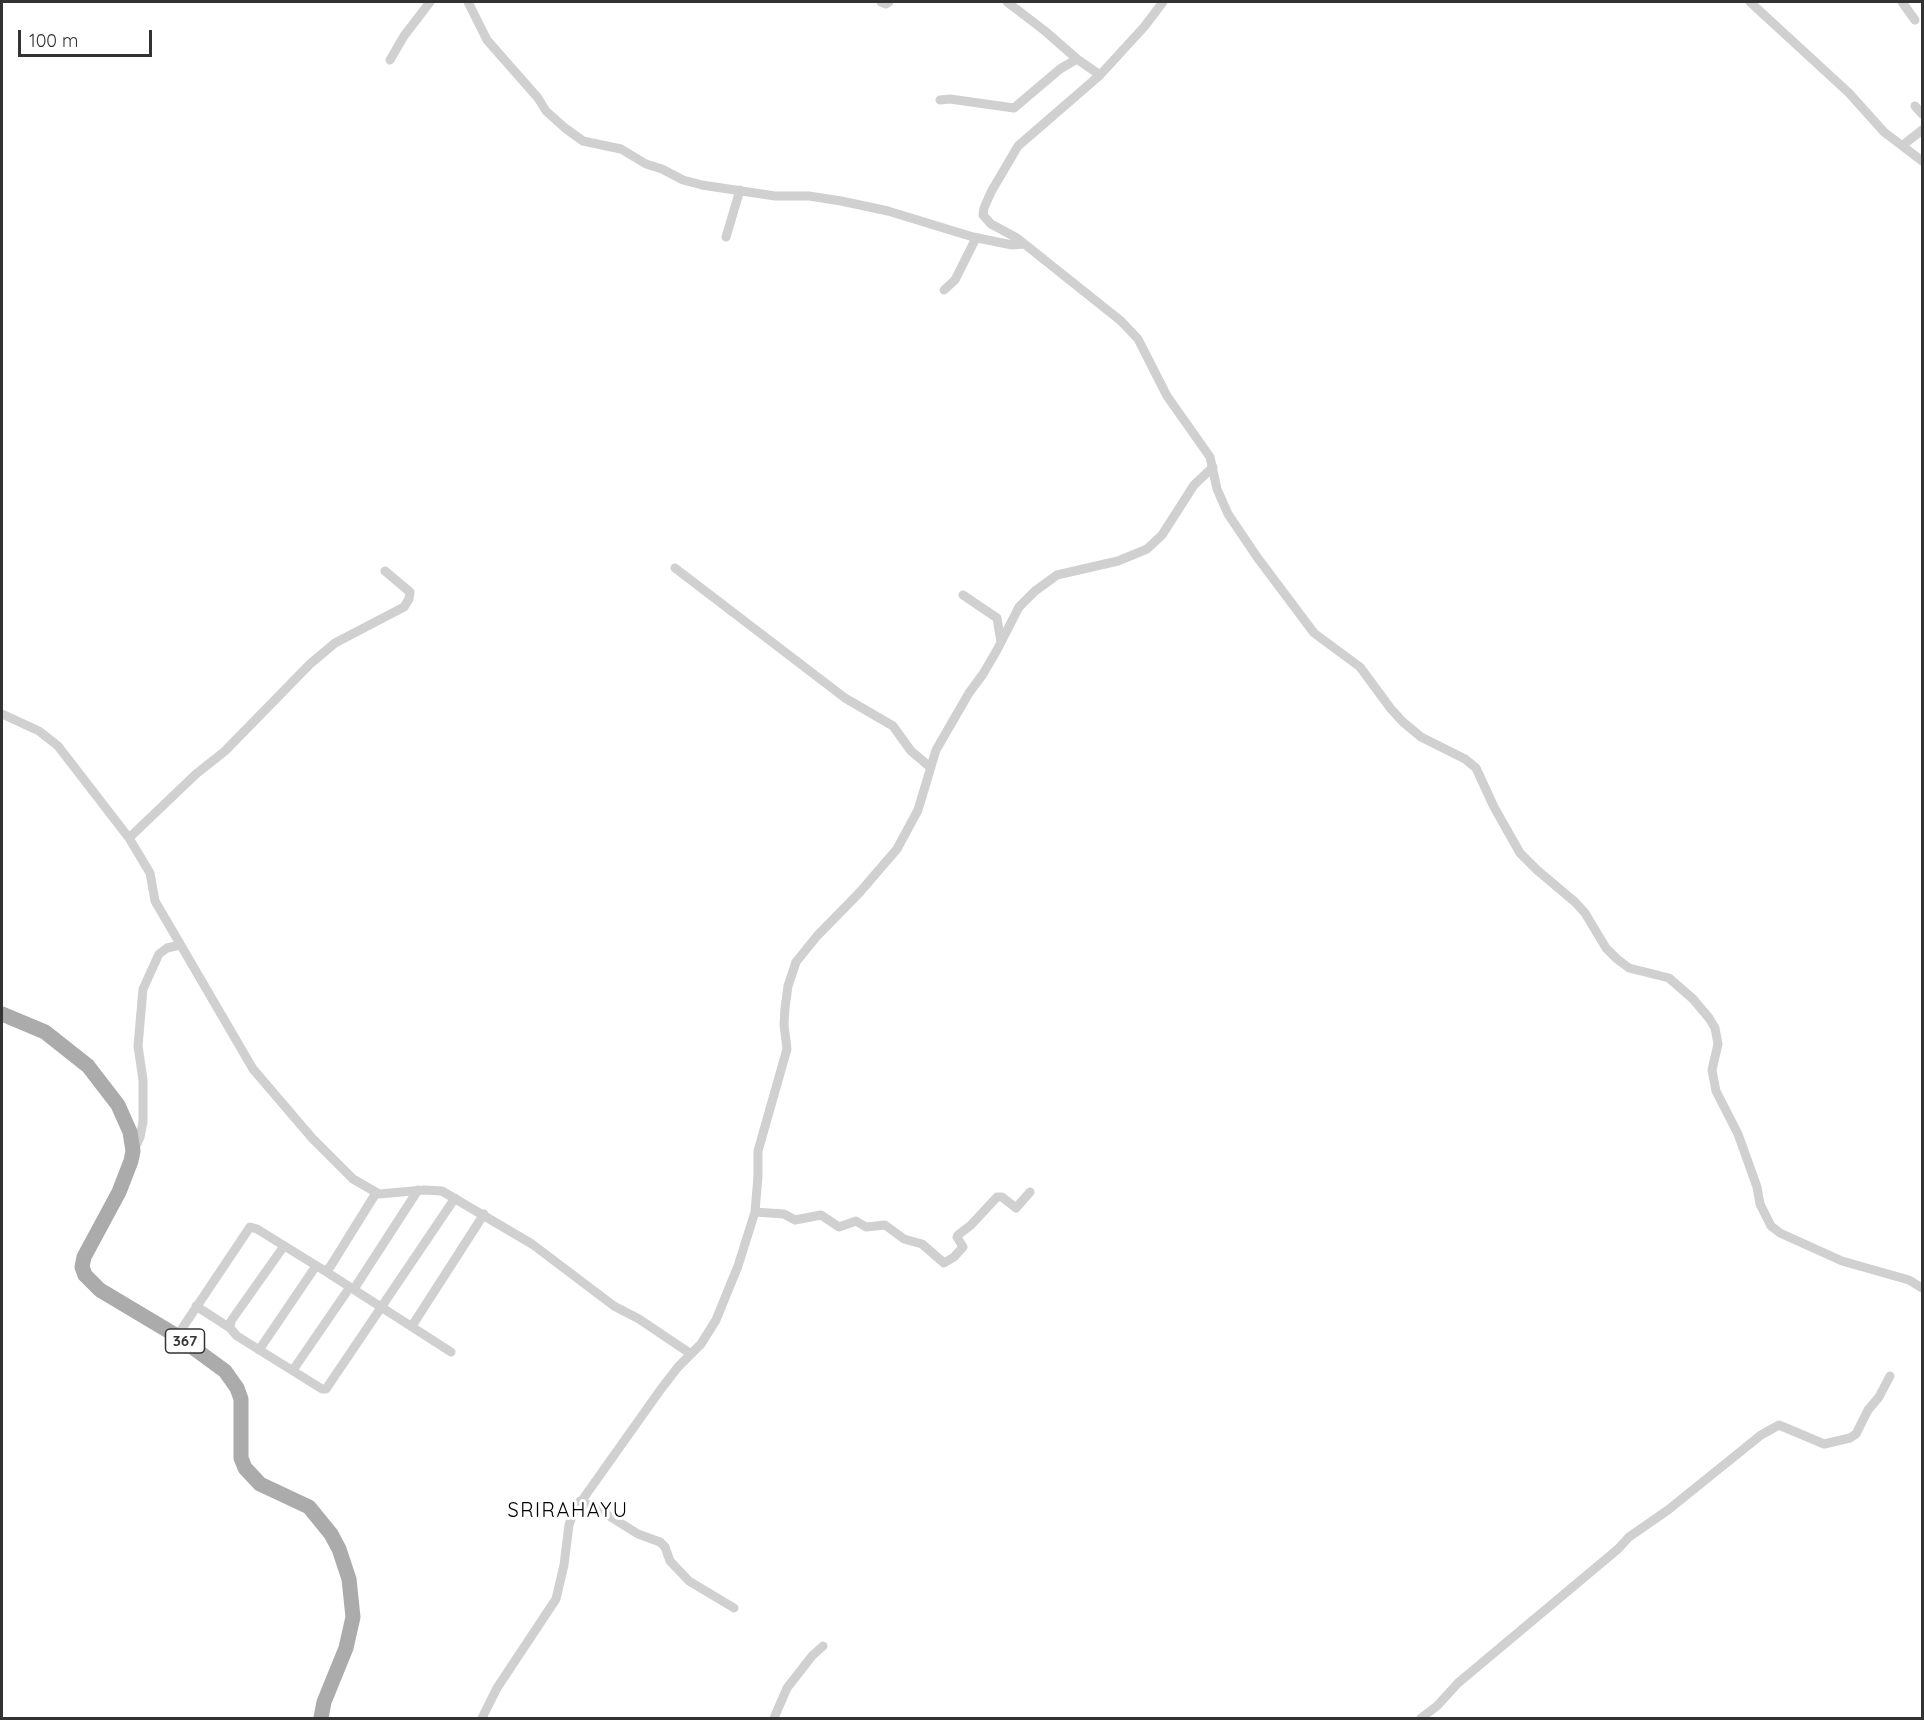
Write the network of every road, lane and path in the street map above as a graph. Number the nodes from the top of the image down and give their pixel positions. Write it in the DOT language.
graph roads {
  1 [pos="430,2"];
  2 [pos="468,2"];
  3 [pos="881,2"];
  4 [pos="889,2"];
  5 [pos="1007,2"];
  6 [pos="1163,2"];
  7 [pos="1750,2"];
  8 [pos="1902,2"];
  9 [pos="1915,20"];
  10 [pos="1077,59"];
  11 [pos="390,60"];
  12 [pos="1100,75"];
  13 [pos="940,100"];
  14 [pos="1915,106"];
  15 [pos="1923,114"];
  16 [pos="1923,130"];
  17 [pos="1903,145"];
  18 [pos="1923,161"];
  19 [pos="740,190"];
  20 [pos="726,237"];
  21 [pos="976,238"];
  22 [pos="1024,244"];
  23 [pos="944,290"];
  24 [pos="1213,467"];
  25 [pos="675,567"];
  26 [pos="385,571"];
  27 [pos="963,595"];
  28 [pos="1001,642"];
  29 [pos="2,714"];
  30 [pos="930,767"];
  31 [pos="129,838"];
  32 [pos="180,945"];
  33 [pos="2,1014"];
  34 [pos="133,1151"];
  35 [pos="418,1190"];
  36 [pos="1030,1192"];
  37 [pos="376,1193"];
  38 [pos="455,1198"];
  39 [pos="755,1212"];
  40 [pos="484,1214"];
  41 [pos="284,1246"];
  42 [pos="316,1266"];
  43 [pos="325,1271"];
  44 [pos="352,1288"];
  45 [pos="1923,1288"];
  46 [pos="196,1306"];
  47 [pos="383,1307"];
  48 [pos="412,1326"];
  49 [pos="230,1328"];
  50 [pos="177,1336"];
  51 [pos="259,1350"];
  52 [pos="451,1352"];
  53 [pos="691,1354"];
  54 [pos="293,1370"];
  55 [pos="1890,1376"];
  56 [pos="580,1501"];
  57 [pos="734,1608"];
  58 [pos="823,1646"];
  59 [pos="321,1719"];
  60 [pos="482,1719"];
  61 [pos="774,1719"];
  62 [pos="1421,1719"];
  1 -- 11 [label="street"];
  2 -- 19 [label="street"];
  3 -- 4 [label="street"];
  5 -- 10 [label="street"];
  6 -- 12 [label="street"];
  7 -- 17 [label="street"];
  8 -- 9 [label="street"];
  10 -- 12 [label="street"];
  10 -- 13 [label="street"];
  12 -- 22 [label="street"];
  14 -- 15 [label="street"];
  16 -- 17 [label="street"];
  17 -- 18 [label="street"];
  19 -- 20 [label="street"];
  19 -- 21 [label="street"];
  21 -- 22 [label="street"];
  21 -- 23 [label="street"];
  22 -- 24 [label="street"];
  24 -- 28 [label="street"];
  24 -- 45 [label="street"];
  25 -- 30 [label="street"];
  26 -- 31 [label="street"];
  27 -- 28 [label="street"];
  28 -- 30 [label="street"];
  29 -- 31 [label="street"];
  30 -- 39 [label="street"];
  31 -- 32 [label="street"];
  32 -- 34 [label="street"];
  32 -- 37 [label="street"];
  33 -- 34 [label="main road"];
  34 -- 50 [label="main road, 367"];
  35 -- 37 [label="street"];
  35 -- 38 [label="street"];
  35 -- 44 [label="street"];
  36 -- 39 [label="street"];
  37 -- 43 [label="street"];
  38 -- 40 [label="street"];
  38 -- 47 [label="street"];
  39 -- 53 [label="street"];
  40 -- 48 [label="street"];
  40 -- 53 [label="street"];
  41 -- 42 [label="street"];
  41 -- 46 [label="street"];
  41 -- 49 [label="street"];
  42 -- 43 [label="street"];
  42 -- 51 [label="street"];
  43 -- 44 [label="street"];
  44 -- 47 [label="street"];
  44 -- 54 [label="street"];
  46 -- 49 [label="street"];
  46 -- 50 [label="street"];
  47 -- 48 [label="street"];
  47 -- 54 [label="street"];
  48 -- 52 [label="street"];
  49 -- 51 [label="street"];
  50 -- 59 [label="main road, 367"];
  51 -- 54 [label="street"];
  53 -- 56 [label="street"];
  55 -- 62 [label="street"];
  56 -- 57 [label="street"];
  56 -- 60 [label="street"];
  58 -- 61 [label="street"];
}
